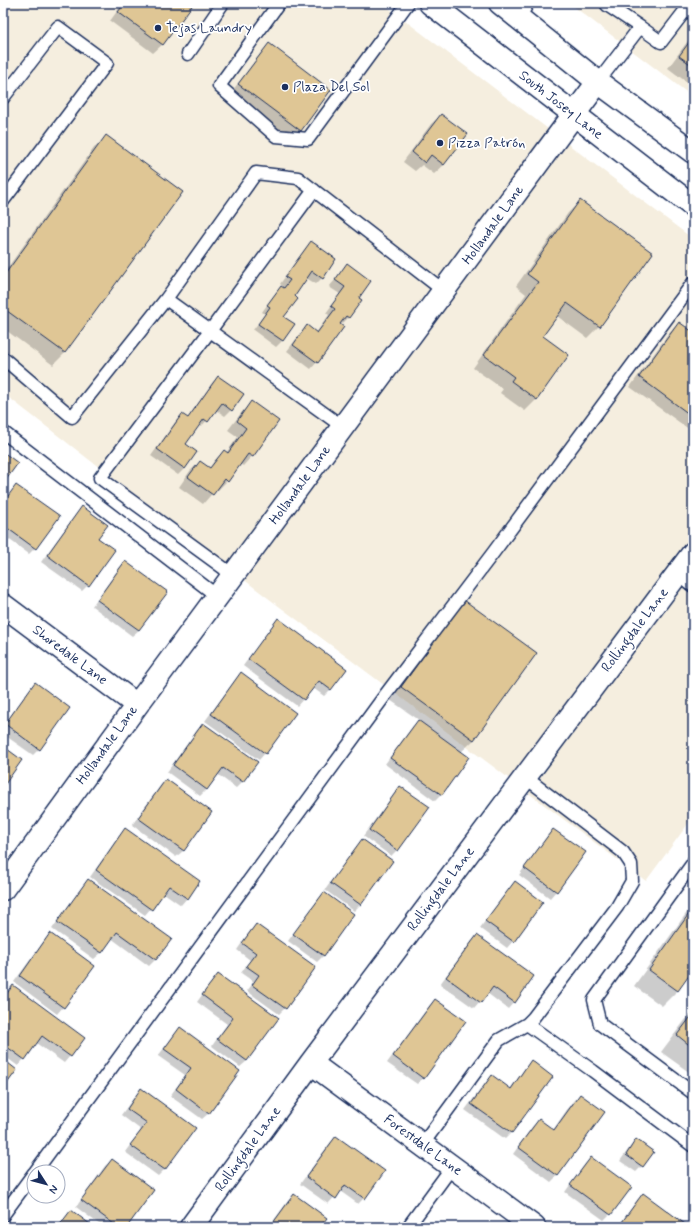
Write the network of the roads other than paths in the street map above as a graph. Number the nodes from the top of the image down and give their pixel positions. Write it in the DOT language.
graph roads {
  1 [pos="223,3"];
  2 [pos="279,3"];
  3 [pos="408,3"];
  4 [pos="430,3"];
  5 [pos="500,3"];
  6 [pos="609,3"];
  7 [pos="691,3"];
  8 [pos="523,10"];
  9 [pos="640,27"];
  10 [pos="188,54"];
  11 [pos="598,82"];
  12 [pos="3,98"];
  13 [pos="574,115"];
  14 [pos="693,152"];
  15 [pos="314,190"];
  16 [pos="3,201"];
  17 [pos="693,206"];
  18 [pos="691,289"];
  19 [pos="444,291"];
  20 [pos="166,299"];
  21 [pos="210,331"];
  22 [pos="3,358"];
  23 [pos="343,427"];
  24 [pos="3,432"];
  25 [pos="693,553"];
  26 [pos="233,575"];
  27 [pos="685,580"];
  28 [pos="217,596"];
  29 [pos="3,605"];
  30 [pos="137,705"];
  31 [pos="525,777"];
  32 [pos="693,863"];
  33 [pos="3,889"];
  34 [pos="527,1024"];
  35 [pos="311,1063"];
  36 [pos="693,1092"];
  37 [pos="422,1145"];
  38 [pos="693,1146"];
  39 [pos="41,1164"];
  40 [pos="452,1167"];
  41 [pos="26,1184"];
  42 [pos="3,1216"];
  43 [pos="191,1227"];
  44 [pos="408,1227"];
  45 [pos="534,1227"];
  1 -- 10 [label="lane"];
  2 -- 3 [label="lane"];
  4 -- 13 [label="street, South Josey Lane"];
  5 -- 8 [label="street"];
  6 -- 9 [label="lane"];
  7 -- 9 [label="lane"];
  8 -- 11 [label="street"];
  9 -- 11 [label="lane"];
  11 -- 13 [label="street, Hollandale Lane"];
  11 -- 14 [label="street"];
  12 -- 16 [label="lane"];
  13 -- 17 [label="street, South Josey Lane"];
  13 -- 19 [label="street, Hollandale Lane"];
  15 -- 19 [label="lane"];
  15 -- 20 [label="lane"];
  15 -- 21 [label="lane"];
  18 -- 39 [label="lane"];
  19 -- 23 [label="street, Hollandale Lane"];
  20 -- 21 [label="lane"];
  20 -- 22 [label="lane"];
  21 -- 23 [label="lane"];
  21 -- 26 [label="lane"];
  23 -- 26 [label="street, Hollandale Lane"];
  24 -- 28 [label="lane"];
  25 -- 27 [label="street, Rollingdale Lane"];
  26 -- 28 [label="street, Hollandale Lane"];
  27 -- 31 [label="street, Rollingdale Lane"];
  28 -- 30 [label="street, Hollandale Lane"];
  29 -- 30 [label="street, Shoredale Lane"];
  30 -- 33 [label="street, Hollandale Lane"];
  31 -- 34 [label="lane"];
  31 -- 35 [label="street, Rollingdale Lane"];
  32 -- 36 [label="lane"];
  34 -- 37 [label="lane"];
  34 -- 38 [label="lane"];
  35 -- 37 [label="street, Forestdale Lane"];
  35 -- 43 [label="street, Rollingdale Lane"];
  37 -- 40 [label="street, Forestdale Lane"];
  40 -- 44 [label="lane"];
  40 -- 45 [label="street, Forestdale Lane"];
  41 -- 42 [label="lane"];
}
